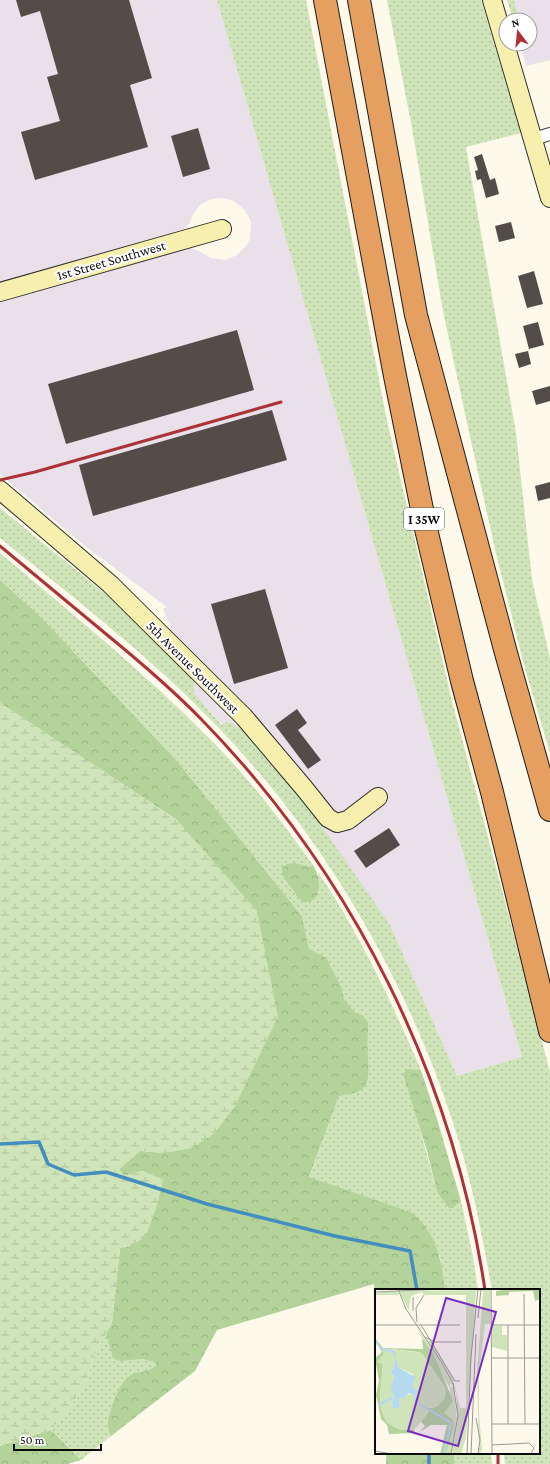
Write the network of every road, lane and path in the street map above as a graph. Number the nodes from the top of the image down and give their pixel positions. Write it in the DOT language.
graph roads {
  1 [pos="325,0"];
  2 [pos="359,0"];
  3 [pos="492,0"];
  4 [pos="550,134"];
  5 [pos="533,139"];
  6 [pos="550,198"];
  7 [pos="222,229"];
  8 [pos="0,292"];
  9 [pos="0,490"];
  10 [pos="378,797"];
  11 [pos="550,810"];
  12 [pos="550,1032"];
  1 -- 12 [label="highway, I 35W"];
  2 -- 11 [label="highway"];
  3 -- 5 [label="street"];
  4 -- 5 [label="street"];
  5 -- 6 [label="street"];
  7 -- 8 [label="street, 1st Street Southwest"];
  9 -- 10 [label="street, 5th Avenue Southwest"];
}
